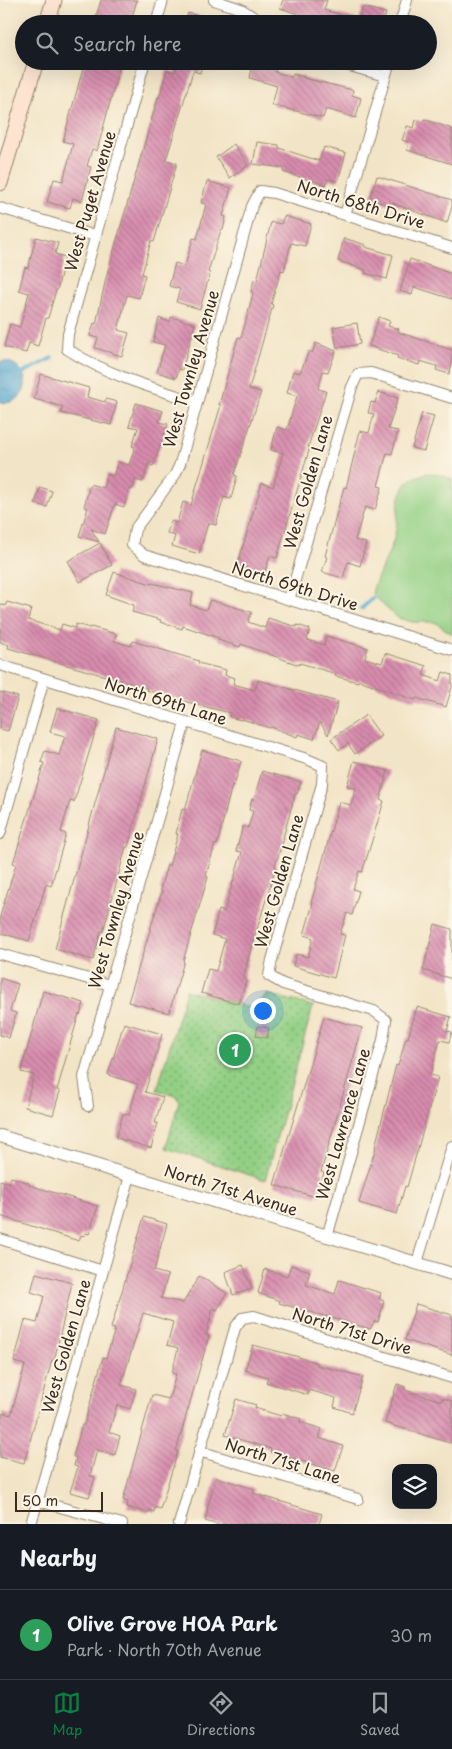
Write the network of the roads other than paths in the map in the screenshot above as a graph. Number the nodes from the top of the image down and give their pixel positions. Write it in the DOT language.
graph roads {
  1 [pos="54,0"];
  2 [pos="163,0"];
  3 [pos="214,0"];
  4 [pos="407,0"];
  5 [pos="50,15"];
  6 [pos="159,15"];
  7 [pos="250,15"];
  8 [pos="403,15"];
  9 [pos="33,70"];
  10 [pos="142,70"];
  11 [pos="364,70"];
  12 [pos="387,70"];
  13 [pos="385,76"];
  14 [pos="0,183"];
  15 [pos="260,191"];
  16 [pos="0,208"];
  17 [pos="345,216"];
  18 [pos="95,236"];
  19 [pos="452,248"];
  20 [pos="452,398"];
  21 [pos="197,402"];
  22 [pos="132,545"];
  23 [pos="289,600"];
  24 [pos="452,650"];
  25 [pos="0,665"];
  26 [pos="44,679"];
  27 [pos="185,723"];
  28 [pos="323,766"];
  29 [pos="0,833"];
  30 [pos="0,954"];
  31 [pos="110,985"];
  32 [pos="386,1020"];
  33 [pos="88,1106"];
  34 [pos="0,1136"];
  35 [pos="452,1146"];
  36 [pos="130,1176"];
  37 [pos="327,1237"];
  38 [pos="0,1239"];
  39 [pos="417,1263"];
  40 [pos="103,1271"];
  41 [pos="452,1274"];
  42 [pos="452,1378"];
  43 [pos="199,1452"];
  44 [pos="358,1499"];
  45 [pos="38,1501"];
  46 [pos="31,1524"];
  47 [pos="122,1524"];
  48 [pos="179,1524"];
  1 -- 5 [label="main road"];
  2 -- 6 [label="street"];
  3 -- 7 [label="street"];
  4 -- 8 [label="street"];
  9 -- 14 [label="main road"];
  10 -- 18 [label="street, West Puget Avenue"];
  11 -- 13 [label="street"];
  12 -- 13 [label="street"];
  13 -- 17 [label="street"];
  15 -- 17 [label="street, North 68th Drive"];
  15 -- 21 [label="street, West Townley Avenue"];
  16 -- 18 [label="street"];
  17 -- 19 [label="street, North 68th Drive"];
  18 -- 21 [label="street, West Puget Avenue"];
  20 -- 23 [label="street, West Golden Lane"];
  21 -- 22 [label="street, West Townley Avenue"];
  22 -- 23 [label="street, North 69th Drive"];
  23 -- 24 [label="street, North 69th Drive"];
  25 -- 26 [label="street, North 69th Lane"];
  26 -- 27 [label="street, North 69th Lane"];
  26 -- 29 [label="street"];
  27 -- 28 [label="street, North 69th Lane"];
  27 -- 31 [label="street, West Townley Avenue"];
  28 -- 32 [label="street, West Golden Lane"];
  30 -- 31 [label="street"];
  31 -- 33 [label="street, West Townley Avenue"];
  32 -- 37 [label="street, West Lawrence Lane"];
  34 -- 36 [label="street, North 71st Avenue"];
  35 -- 39 [label="street"];
  36 -- 37 [label="street, North 71st Avenue"];
  36 -- 40 [label="street, West Golden Lane"];
  37 -- 39 [label="street, North 71st Avenue"];
  38 -- 40 [label="street"];
  39 -- 41 [label="street, North 71st Avenue"];
  40 -- 45 [label="street, West Golden Lane"];
  42 -- 43 [label="street, North 71st Drive"];
  43 -- 44 [label="street, North 71st Lane"];
  43 -- 48 [label="street"];
  45 -- 46 [label="street, West Golden Lane"];
  45 -- 47 [label="street"];
}
